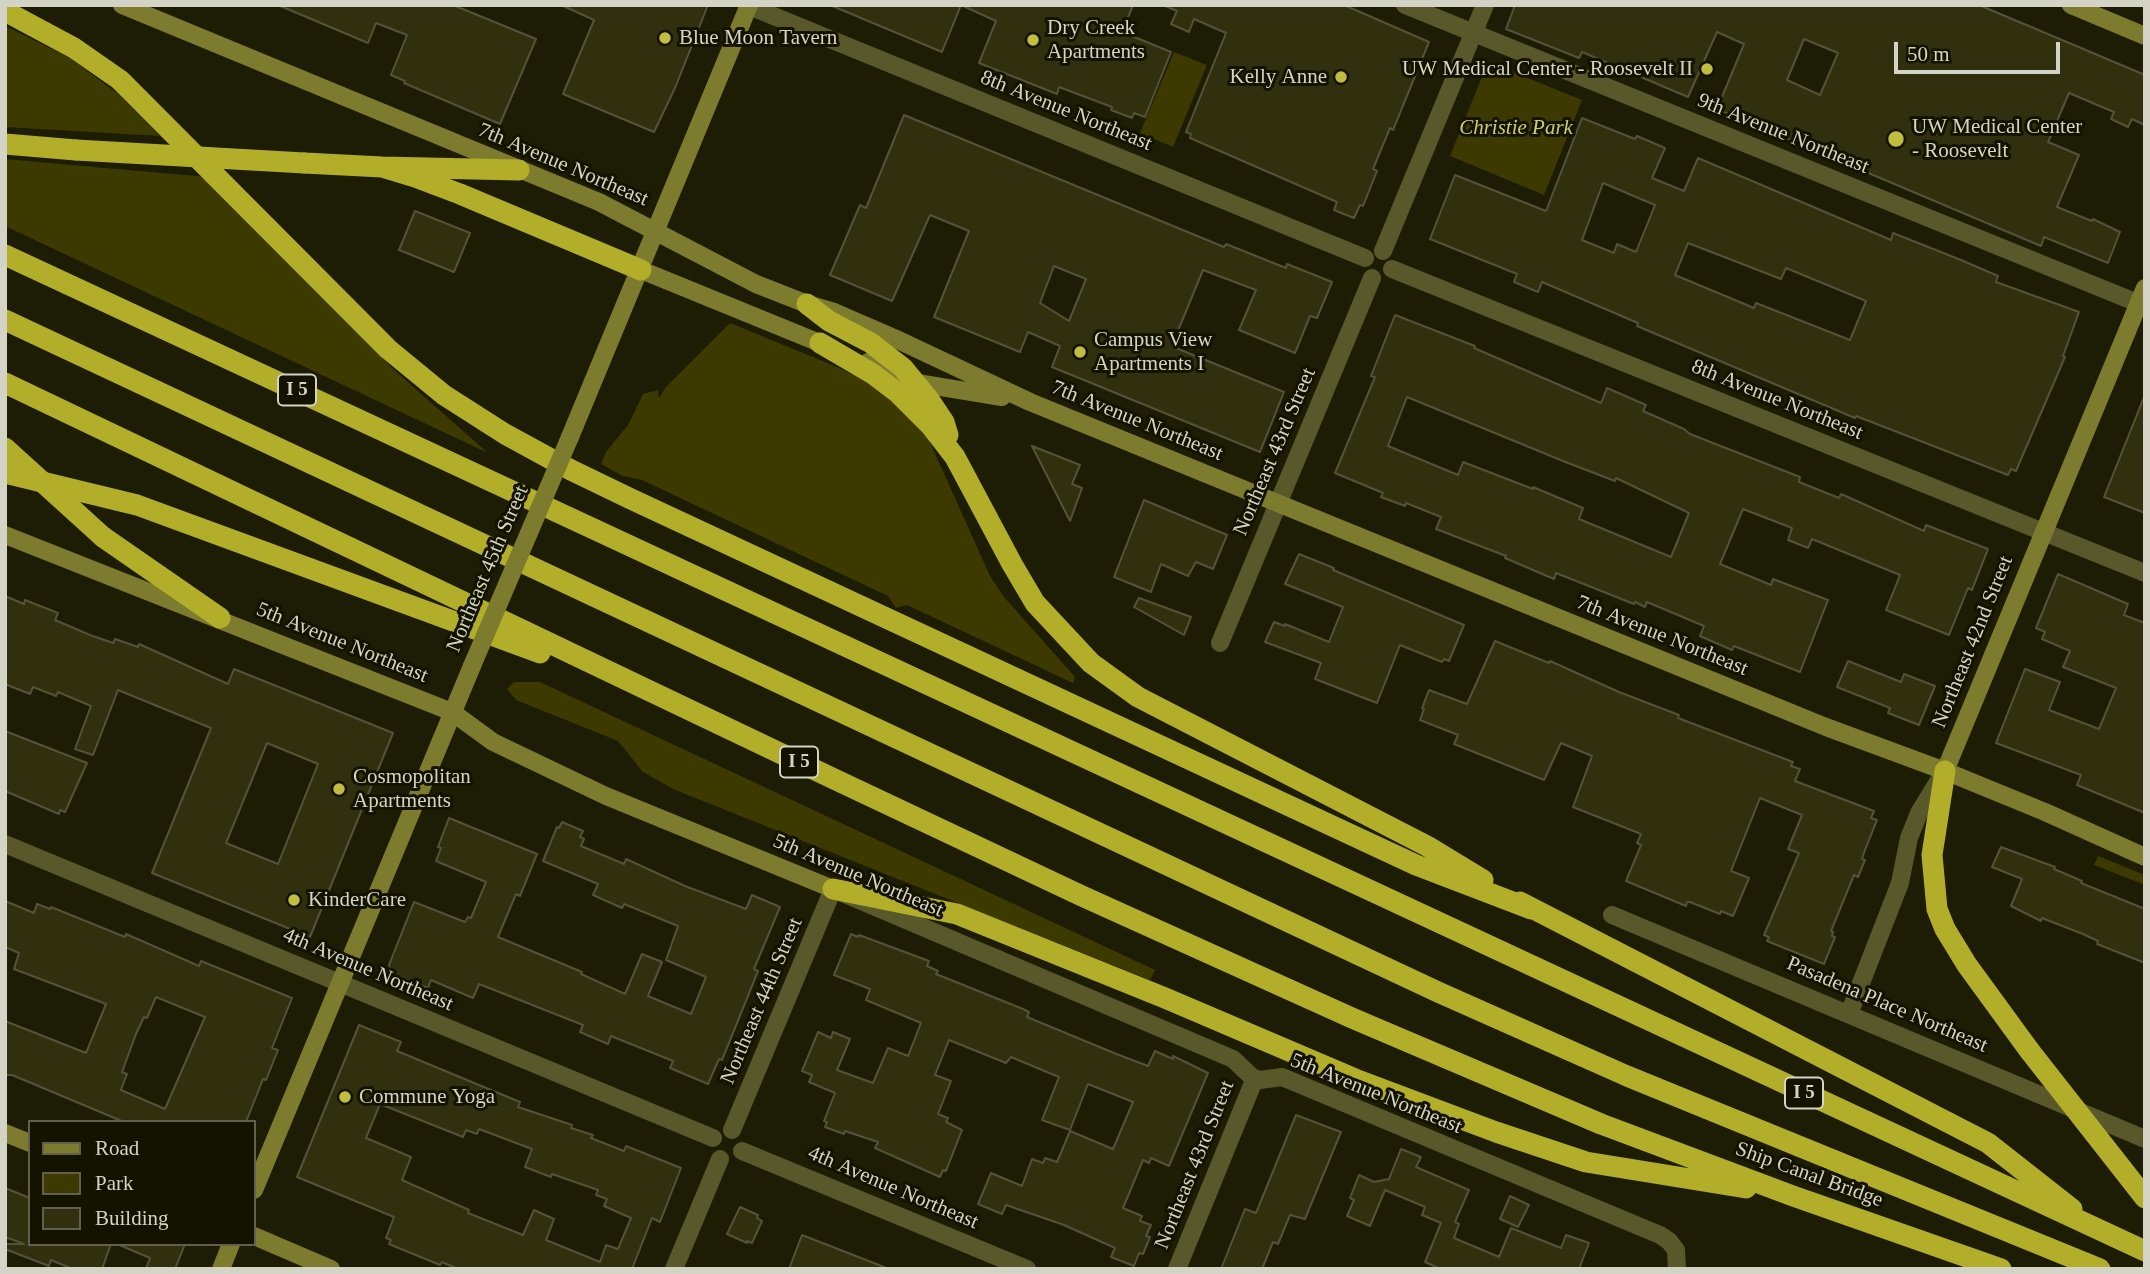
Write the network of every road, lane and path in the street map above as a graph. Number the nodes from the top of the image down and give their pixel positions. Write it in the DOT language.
graph roads {
  1 [pos="122,5"];
  2 [pos="1405,5"];
  3 [pos="1485,5"];
  4 [pos="2071,5"];
  5 [pos="749,6"];
  6 [pos="5,11"];
  7 [pos="1474,33"];
  8 [pos="2145,36"];
  9 [pos="5,144"];
  10 [pos="382,167"];
  11 [pos="519,170"];
  12 [pos="657,232"];
  13 [pos="1383,251"];
  14 [pos="5,255"];
  15 [pos="1365,258"];
  16 [pos="1392,268"];
  17 [pos="640,270"];
  18 [pos="1372,278"];
  19 [pos="2143,299"];
  20 [pos="807,304"];
  21 [pos="5,320"];
  22 [pos="820,343"];
  23 [pos="5,383"];
  24 [pos="917,383"];
  25 [pos="1030,402"];
  26 [pos="5,448"];
  27 [pos="955,457"];
  28 [pos="5,473"];
  29 [pos="1279,504"];
  30 [pos="2042,532"];
  31 [pos="5,535"];
  32 [pos="2145,573"];
  33 [pos="220,618"];
  34 [pos="1220,643"];
  35 [pos="670,701"];
  36 [pos="452,712"];
  37 [pos="1945,771"];
  38 [pos="5,844"];
  39 [pos="2145,857"];
  40 [pos="833,889"];
  41 [pos="1531,909"];
  42 [pos="1612,915"];
  43 [pos="338,982"];
  44 [pos="1849,1014"];
  45 [pos="1255,1079"];
  46 [pos="732,1130"];
  47 [pos="5,1133"];
  48 [pos="713,1138"];
  49 [pos="2145,1139"];
  50 [pos="28,1142"];
  51 [pos="742,1151"];
  52 [pos="720,1159"];
  53 [pos="256,1185"];
  54 [pos="1793,1196"];
  55 [pos="2145,1198"];
  56 [pos="2101,1232"];
  57 [pos="256,1237"];
  58 [pos="230,1246"];
  59 [pos="2145,1251"];
  60 [pos="1677,1266"];
  61 [pos="2093,1266"];
  62 [pos="221,1269"];
  63 [pos="331,1269"];
  64 [pos="674,1269"];
  65 [pos="1027,1269"];
  66 [pos="1177,1269"];
  67 [pos="2001,1269"];
  1 -- 11 [label="main road, 7th Avenue Northeast"];
  2 -- 7 [label="street, 9th Avenue Northeast"];
  3 -- 7 [label="street"];
  4 -- 8 [label="main road"];
  5 -- 12 [label="main road, Northeast 45th Street"];
  5 -- 15 [label="street, 8th Avenue Northeast"];
  6 -- 41 [label="highway"];
  7 -- 13 [label="street"];
  7 -- 19 [label="street, 9th Avenue Northeast"];
  9 -- 10 [label="highway, bridge"];
  10 -- 11 [label="highway"];
  10 -- 17 [label="highway"];
  11 -- 12 [label="main road, 7th Avenue Northeast"];
  12 -- 17 [label="main road, Northeast 45th Street"];
  12 -- 20 [label="main road, 7th Avenue Northeast"];
  13 -- 15 [label="street"];
  13 -- 16 [label="street"];
  14 -- 56 [label="highway, I 5"];
  15 -- 18 [label="street"];
  16 -- 18 [label="street"];
  16 -- 30 [label="street, 8th Avenue Northeast"];
  17 -- 22 [label="main road"];
  17 -- 36 [label="main road, Northeast 45th Street, bridge"];
  18 -- 29 [label="street, Northeast 43rd Street"];
  19 -- 30 [label="main road, Northeast 42nd Street"];
  20 -- 24 [label="highway"];
  20 -- 25 [label="main road, 7th Avenue Northeast"];
  21 -- 61 [label="highway"];
  22 -- 24 [label="main road"];
  22 -- 27 [label="highway"];
  23 -- 35 [label="highway, I 5"];
  24 -- 25 [label="main road"];
  24 -- 27 [label="highway"];
  25 -- 29 [label="main road, 7th Avenue Northeast"];
  26 -- 33 [label="highway, bridge"];
  27 -- 41 [label="highway"];
  28 -- 35 [label="highway"];
  29 -- 34 [label="street, Northeast 43rd Street"];
  29 -- 37 [label="main road, 7th Avenue Northeast"];
  30 -- 32 [label="street, 8th Avenue Northeast"];
  30 -- 37 [label="main road, Northeast 42nd Street"];
  31 -- 33 [label="main road, 5th Avenue Northeast"];
  33 -- 36 [label="main road, 5th Avenue Northeast"];
  35 -- 54 [label="highway, Ship Canal Bridge / I 5"];
  36 -- 40 [label="main road, 5th Avenue Northeast"];
  36 -- 43 [label="main road, Northeast 45th Street"];
  37 -- 39 [label="main road, 7th Avenue Northeast"];
  37 -- 44 [label="street, Northeast 42nd Street"];
  37 -- 55 [label="highway, bridge"];
  38 -- 43 [label="street, 4th Avenue Northeast"];
  40 -- 45 [label="street, 5th Avenue Northeast"];
  40 -- 46 [label="street, Northeast 44th Street"];
  40 -- 54 [label="highway"];
  41 -- 56 [label="highway"];
  42 -- 44 [label="street, Pasadena Place Northeast"];
  43 -- 48 [label="street, 4th Avenue Northeast"];
  43 -- 53 [label="main road, Northeast 45th Street"];
  44 -- 49 [label="street, Pasadena Place Northeast"];
  45 -- 60 [label="street, 5th Avenue Northeast"];
  45 -- 66 [label="street, Northeast 43rd Street"];
  46 -- 48 [label="street"];
  46 -- 51 [label="street"];
  47 -- 50 [label="main road"];
  48 -- 52 [label="street"];
  51 -- 52 [label="street"];
  51 -- 65 [label="street, 4th Avenue Northeast"];
  52 -- 64 [label="street"];
  54 -- 67 [label="highway, Ship Canal Bridge / I 5"];
  56 -- 59 [label="highway, I 5"];
  57 -- 63 [label="main road"];
  58 -- 62 [label="main road"];
}
